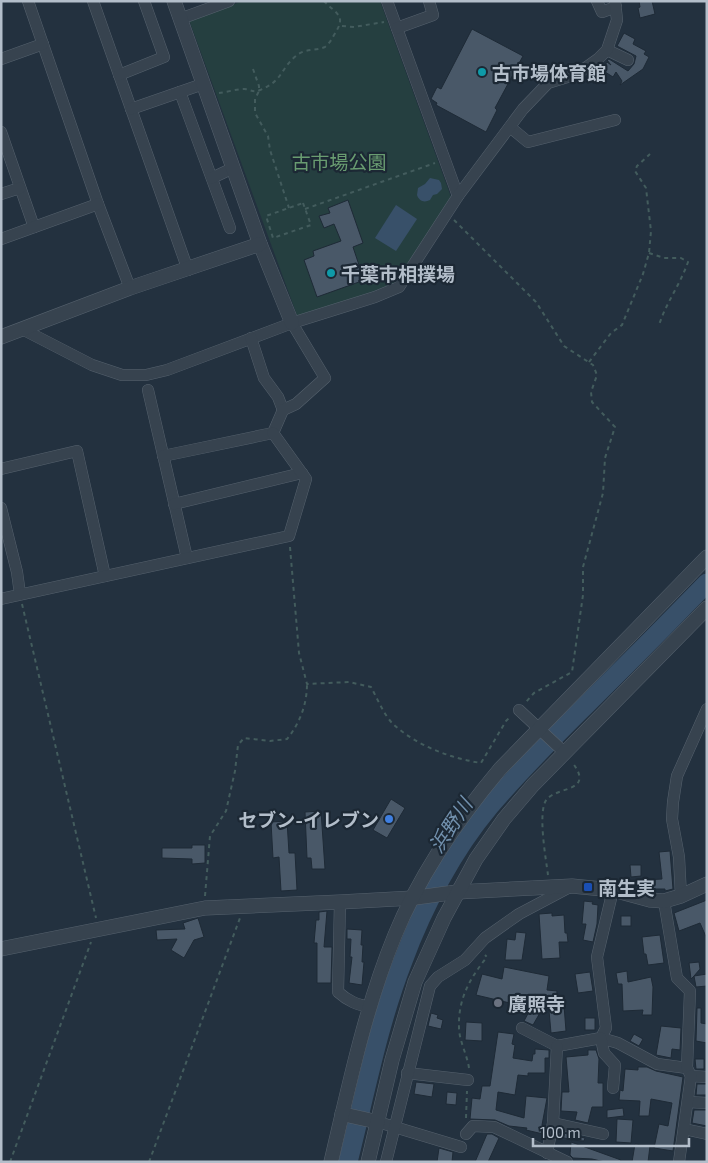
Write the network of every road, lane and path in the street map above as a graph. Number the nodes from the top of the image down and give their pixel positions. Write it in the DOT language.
graph roads {
  1 [pos="28,1"];
  2 [pos="93,1"];
  3 [pos="144,1"];
  4 [pos="174,1"];
  5 [pos="229,1"];
  6 [pos="324,1"];
  7 [pos="387,1"];
  8 [pos="429,1"];
  9 [pos="597,1"];
  10 [pos="615,4"];
  11 [pos="180,19"];
  12 [pos="395,24"];
  13 [pos="341,26"];
  14 [pos="43,44"];
  15 [pos="607,50"];
  16 [pos="1,59"];
  17 [pos="628,60"];
  18 [pos="253,69"];
  19 [pos="119,75"];
  20 [pos="205,90"];
  21 [pos="259,91"];
  22 [pos="180,92"];
  23 [pos="131,108"];
  24 [pos="615,120"];
  25 [pos="510,126"];
  26 [pos="1,132"];
  27 [pos="4,149"];
  28 [pos="650,154"];
  29 [pos="445,160"];
  30 [pos="233,168"];
  31 [pos="212,178"];
  32 [pos="20,188"];
  33 [pos="1,194"];
  34 [pos="458,196"];
  35 [pos="98,204"];
  36 [pos="289,208"];
  37 [pos="306,209"];
  38 [pos="447,214"];
  39 [pos="34,227"];
  40 [pos="230,228"];
  41 [pos="1,239"];
  42 [pos="260,244"];
  43 [pos="650,253"];
  44 [pos="188,270"];
  45 [pos="130,288"];
  46 [pos="292,323"];
  47 [pos="659,325"];
  48 [pos="24,330"];
  49 [pos="1,337"];
  50 [pos="251,338"];
  51 [pos="589,362"];
  52 [pos="148,390"];
  53 [pos="283,410"];
  54 [pos="273,433"];
  55 [pos="164,456"];
  56 [pos="1,469"];
  57 [pos="302,473"];
  58 [pos="174,504"];
  59 [pos="1,508"];
  60 [pos="289,536"];
  61 [pos="707,557"];
  62 [pos="187,558"];
  63 [pos="105,576"];
  64 [pos="20,594"];
  65 [pos="1,599"];
  66 [pos="707,608"];
  67 [pos="307,684"];
  68 [pos="707,709"];
  69 [pos="519,710"];
  70 [pos="538,729"];
  71 [pos="564,752"];
  72 [pos="707,884"];
  73 [pos="572,886"];
  74 [pos="549,887"];
  75 [pos="613,890"];
  76 [pos="457,892"];
  77 [pos="681,896"];
  78 [pos="414,898"];
  79 [pos="664,901"];
  80 [pos="340,902"];
  81 [pos="245,906"];
  82 [pos="205,908"];
  83 [pos="95,931"];
  84 [pos="476,947"];
  85 [pos="1,949"];
  86 [pos="415,982"];
  87 [pos="430,986"];
  88 [pos="371,1007"];
  89 [pos="522,1028"];
  90 [pos="601,1038"];
  91 [pos="557,1046"];
  92 [pos="689,1072"];
  93 [pos="407,1073"];
  94 [pos="707,1077"];
  95 [pos="468,1080"];
  96 [pos="613,1088"];
  97 [pos="688,1102"];
  98 [pos="707,1103"];
  99 [pos="342,1114"];
  100 [pos="378,1122"];
  101 [pos="554,1123"];
  102 [pos="394,1127"];
  103 [pos="684,1129"];
  104 [pos="466,1134"];
  105 [pos="603,1134"];
  106 [pos="707,1134"];
  107 [pos="461,1147"];
  108 [pos="547,1153"];
  109 [pos="10,1162"];
  110 [pos="149,1162"];
  111 [pos="331,1162"];
  112 [pos="368,1162"];
  113 [pos="386,1162"];
  114 [pos="567,1162"];
  115 [pos="679,1162"];
  1 -- 14 [label="street"];
  2 -- 19 [label="street"];
  3 -- 19 [label="street"];
  4 -- 11 [label="street"];
  5 -- 11 [label="street"];
  6 -- 13 [label="path"];
  7 -- 12 [label="street"];
  8 -- 12 [label="street"];
  9 -- 10 [label="street"];
  10 -- 15 [label="street"];
  11 -- 20 [label="street"];
  12 -- 13 [label="path"];
  12 -- 29 [label="street"];
  13 -- 21 [label="path"];
  14 -- 16 [label="street"];
  14 -- 35 [label="street"];
  15 -- 17 [label="street"];
  15 -- 25 [label="street"];
  18 -- 21 [label="path"];
  19 -- 23 [label="street"];
  20 -- 21 [label="path"];
  20 -- 22 [label="street"];
  20 -- 30 [label="street"];
  21 -- 36 [label="path"];
  22 -- 23 [label="street"];
  22 -- 31 [label="street"];
  23 -- 44 [label="street"];
  24 -- 25 [label="street"];
  25 -- 34 [label="street"];
  26 -- 27 [label="street"];
  27 -- 32 [label="street"];
  28 -- 43 [label="path"];
  29 -- 34 [label="street"];
  29 -- 37 [label="path"];
  30 -- 31 [label="street"];
  30 -- 42 [label="street"];
  31 -- 40 [label="street"];
  32 -- 33 [label="street"];
  32 -- 39 [label="street"];
  34 -- 38 [label="street"];
  35 -- 39 [label="street"];
  35 -- 45 [label="street"];
  36 -- 37 [label="path"];
  36 -- 37 [label="path"];
  38 -- 46 [label="street"];
  38 -- 51 [label="path"];
  39 -- 41 [label="street"];
  42 -- 44 [label="street"];
  42 -- 46 [label="street"];
  43 -- 47 [label="path"];
  43 -- 51 [label="path"];
  44 -- 45 [label="street"];
  45 -- 48 [label="street"];
  46 -- 50 [label="street"];
  46 -- 53 [label="street"];
  48 -- 49 [label="street"];
  48 -- 50 [label="street"];
  50 -- 53 [label="street"];
  51 -- 69 [label="path"];
  52 -- 55 [label="street"];
  53 -- 54 [label="street"];
  54 -- 55 [label="street"];
  54 -- 57 [label="street"];
  55 -- 58 [label="street"];
  56 -- 63 [label="street"];
  57 -- 58 [label="street"];
  57 -- 60 [label="street"];
  58 -- 62 [label="street"];
  59 -- 64 [label="street"];
  60 -- 62 [label="street"];
  60 -- 67 [label="path"];
  61 -- 70 [label="street"];
  62 -- 63 [label="street"];
  63 -- 64 [label="street"];
  64 -- 65 [label="street"];
  64 -- 83 [label="path"];
  66 -- 71 [label="street"];
  67 -- 69 [label="path"];
  67 -- 82 [label="path"];
  68 -- 77 [label="street"];
  69 -- 70 [label="street"];
  70 -- 71 [label="street"];
  70 -- 78 [label="street"];
  71 -- 74 [label="path"];
  71 -- 76 [label="street"];
  72 -- 77 [label="street"];
  73 -- 74 [label="street"];
  73 -- 75 [label="street"];
  73 -- 84 [label="street"];
  74 -- 76 [label="street"];
  75 -- 79 [label="street"];
  75 -- 90 [label="street"];
  76 -- 78 [label="street"];
  76 -- 86 [label="street"];
  77 -- 79 [label="street"];
  78 -- 80 [label="street"];
  78 -- 88 [label="street"];
  79 -- 92 [label="street"];
  80 -- 81 [label="street"];
  80 -- 88 [label="street"];
  81 -- 82 [label="street"];
  81 -- 110 [label="path"];
  82 -- 83 [label="street"];
  83 -- 85 [label="street"];
  83 -- 109 [label="path"];
  84 -- 87 [label="street"];
  84 -- 95 [label="path"];
  86 -- 87 [label="street"];
  86 -- 100 [label="street"];
  87 -- 93 [label="street"];
  88 -- 99 [label="street"];
  89 -- 91 [label="street"];
  90 -- 91 [label="street"];
  90 -- 92 [label="street"];
  90 -- 96 [label="street"];
  91 -- 101 [label="street"];
  92 -- 94 [label="street"];
  92 -- 97 [label="street"];
  93 -- 95 [label="street"];
  93 -- 102 [label="street"];
  95 -- 104 [label="path"];
  97 -- 98 [label="street"];
  97 -- 103 [label="street"];
  99 -- 100 [label="street"];
  99 -- 111 [label="street"];
  100 -- 102 [label="street"];
  100 -- 112 [label="street"];
  101 -- 105 [label="street"];
  101 -- 108 [label="street"];
  102 -- 107 [label="street"];
  102 -- 113 [label="street"];
  103 -- 106 [label="street"];
  103 -- 115 [label="street"];
  104 -- 108 [label="street"];
  108 -- 114 [label="street"];
}
